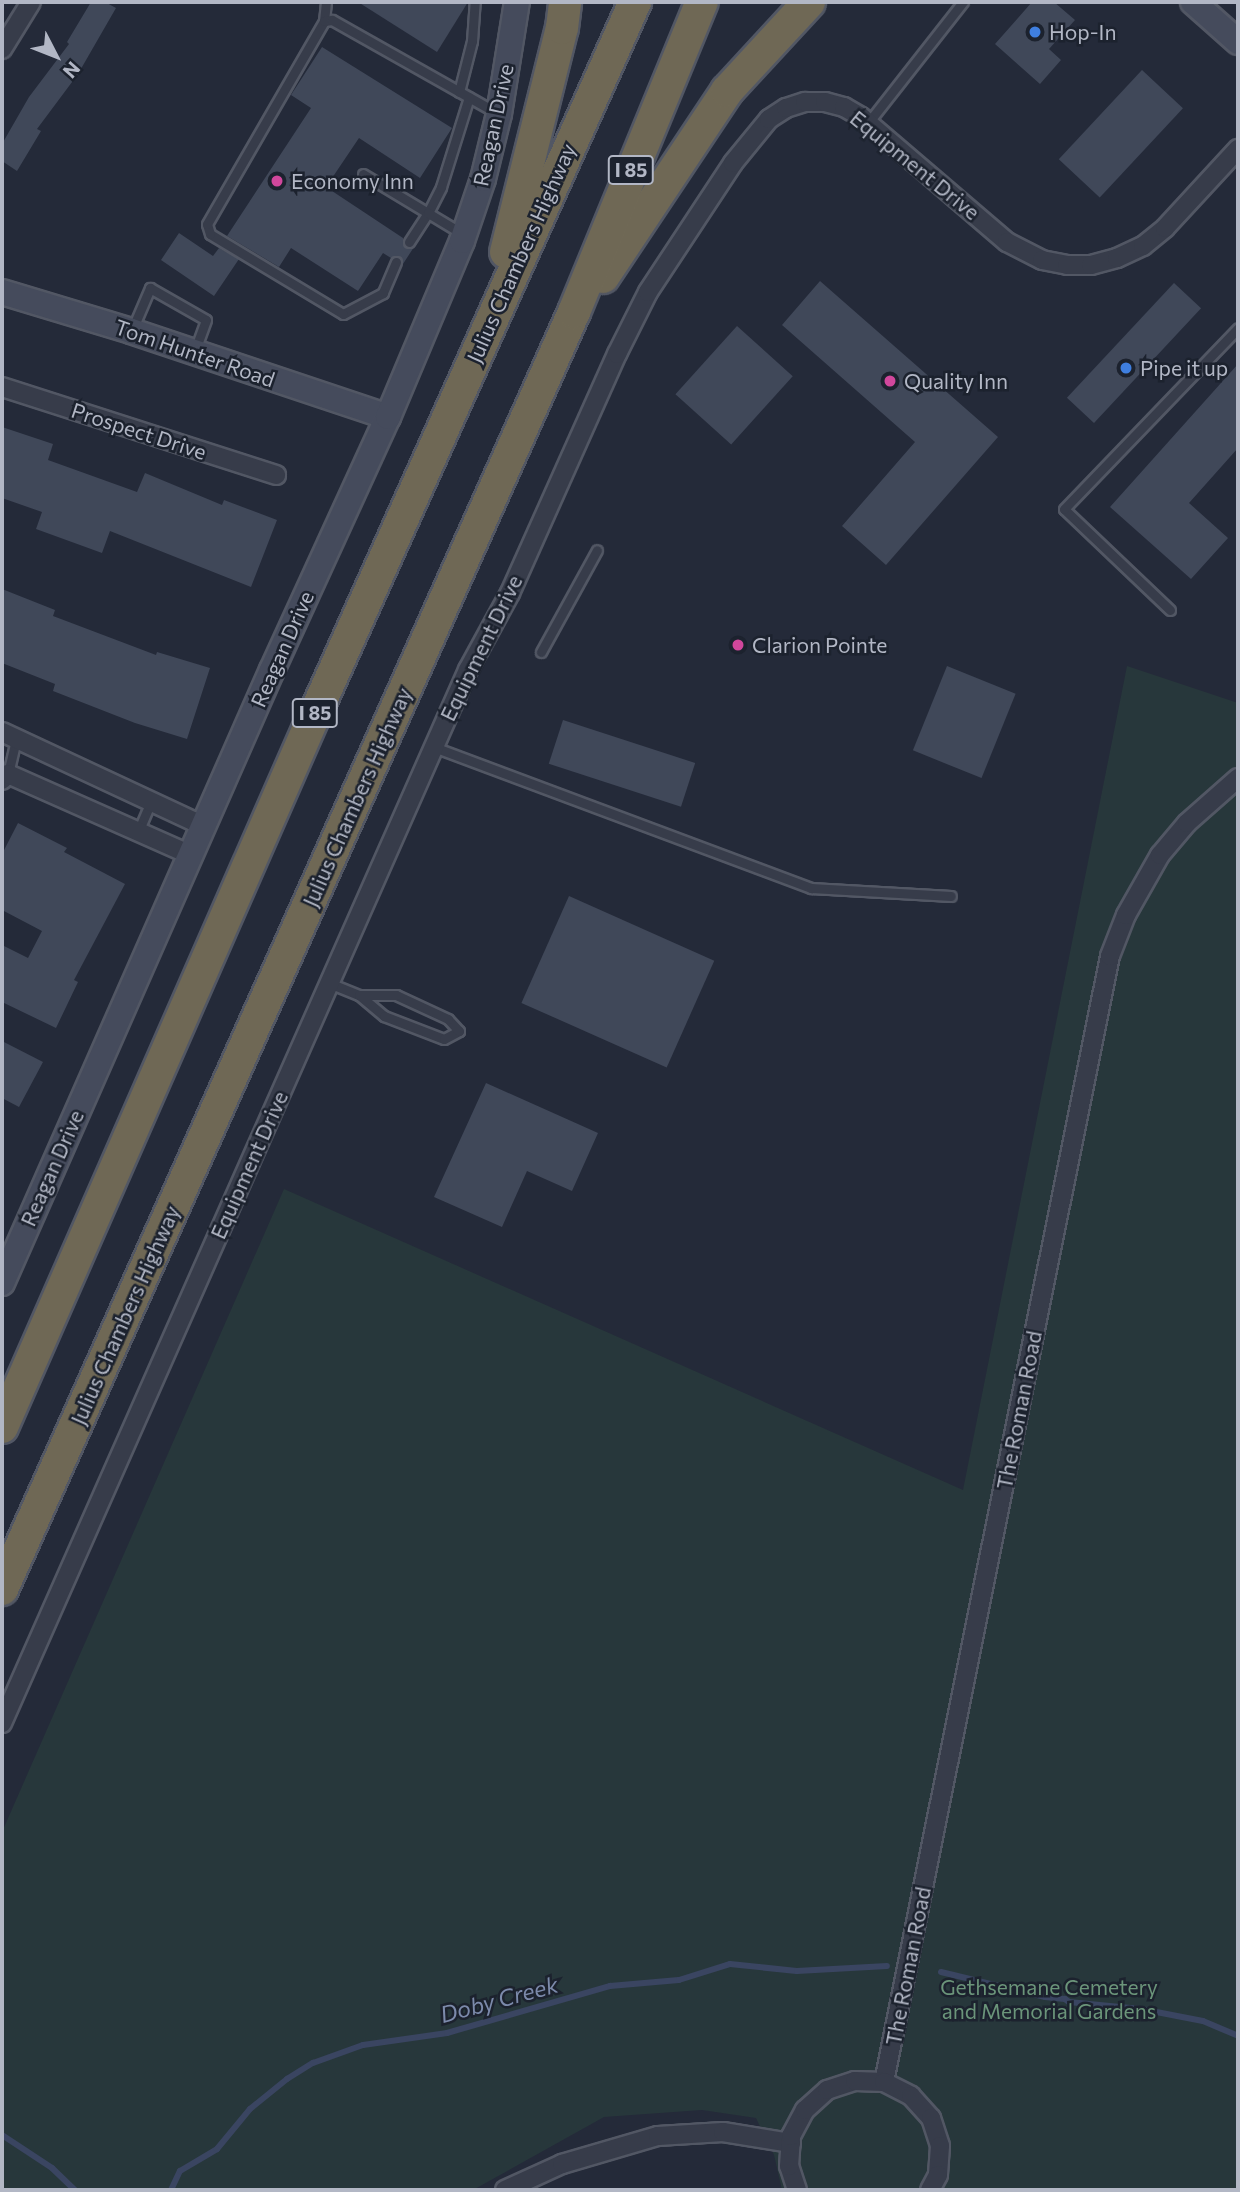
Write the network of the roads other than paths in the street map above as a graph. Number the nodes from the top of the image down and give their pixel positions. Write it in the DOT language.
graph roads {
  1 [pos="31,2"];
  2 [pos="326,2"];
  3 [pos="475,2"];
  4 [pos="516,2"];
  5 [pos="565,2"];
  6 [pos="635,2"];
  7 [pos="702,2"];
  8 [pos="809,2"];
  9 [pos="963,2"];
  10 [pos="1194,2"];
  11 [pos="324,21"];
  12 [pos="1238,42"];
  13 [pos="2,49"];
  14 [pos="459,92"];
  15 [pos="469,97"];
  16 [pos="499,114"];
  17 [pos="868,123"];
  18 [pos="1238,149"];
  19 [pos="363,174"];
  20 [pos="428,213"];
  21 [pos="464,235"];
  22 [pos="409,242"];
  23 [pos="396,262"];
  24 [pos="2,292"];
  25 [pos="490,322"];
  26 [pos="1238,328"];
  27 [pos="131,331"];
  28 [pos="562,339"];
  29 [pos="195,353"];
  30 [pos="2,387"];
  31 [pos="387,417"];
  32 [pos="276,475"];
  33 [pos="597,550"];
  34 [pos="1170,610"];
  35 [pos="541,652"];
  36 [pos="9,736"];
  37 [pos="434,747"];
  38 [pos="5,777"];
  39 [pos="1238,778"];
  40 [pos="151,801"];
  41 [pos="204,826"];
  42 [pos="138,832"];
  43 [pos="191,855"];
  44 [pos="951,896"];
  45 [pos="329,983"];
  46 [pos="359,995"];
  47 [pos="2,1283"];
  48 [pos="2,1427"];
  49 [pos="2,1589"];
  50 [pos="2,1723"];
  51 [pos="884,2082"];
  52 [pos="791,2143"];
  53 [pos="505,2190"];
  54 [pos="797,2190"];
  55 [pos="930,2190"];
  1 -- 13 [label="street"];
  2 -- 11 [label="lane"];
  3 -- 14 [label="lane"];
  4 -- 16 [label="street, Reagan Drive"];
  5 -- 25 [label="highway"];
  6 -- 25 [label="highway, Julius Chambers Highway / I 85"];
  7 -- 28 [label="highway, Julius Chambers Highway / I 85"];
  8 -- 28 [label="highway"];
  9 -- 17 [label="lane"];
  10 -- 12 [label="street"];
  11 -- 14 [label="lane"];
  11 -- 23 [label="lane"];
  14 -- 15 [label="lane"];
  15 -- 16 [label="lane"];
  15 -- 20 [label="lane"];
  16 -- 21 [label="street, Reagan Drive"];
  17 -- 18 [label="street, Equipment Drive"];
  17 -- 37 [label="street, Equipment Drive"];
  19 -- 20 [label="lane"];
  20 -- 21 [label="lane"];
  20 -- 22 [label="lane"];
  21 -- 31 [label="street, Reagan Drive"];
  24 -- 27 [label="street, Tom Hunter Road"];
  25 -- 48 [label="highway, Julius Chambers Highway / I 85"];
  26 -- 34 [label="lane"];
  27 -- 29 [label="street, Tom Hunter Road"];
  27 -- 29 [label="lane"];
  28 -- 49 [label="highway, Julius Chambers Highway / I 85"];
  29 -- 31 [label="street, Tom Hunter Road"];
  30 -- 32 [label="street, Prospect Drive"];
  31 -- 41 [label="street, Reagan Drive"];
  33 -- 35 [label="lane"];
  36 -- 38 [label="lane"];
  36 -- 40 [label="street"];
  37 -- 44 [label="lane"];
  37 -- 45 [label="street, Equipment Drive"];
  38 -- 42 [label="street"];
  39 -- 51 [label="street, The Roman Road"];
  40 -- 41 [label="street"];
  40 -- 42 [label="lane"];
  41 -- 43 [label="street, Reagan Drive"];
  42 -- 43 [label="street"];
  43 -- 47 [label="street, Reagan Drive"];
  45 -- 46 [label="lane"];
  45 -- 50 [label="street, Equipment Drive"];
  46 -- 46 [label="lane"];
  51 -- 52 [label="street"];
  51 -- 55 [label="street"];
  52 -- 53 [label="street"];
  52 -- 54 [label="street"];
}
